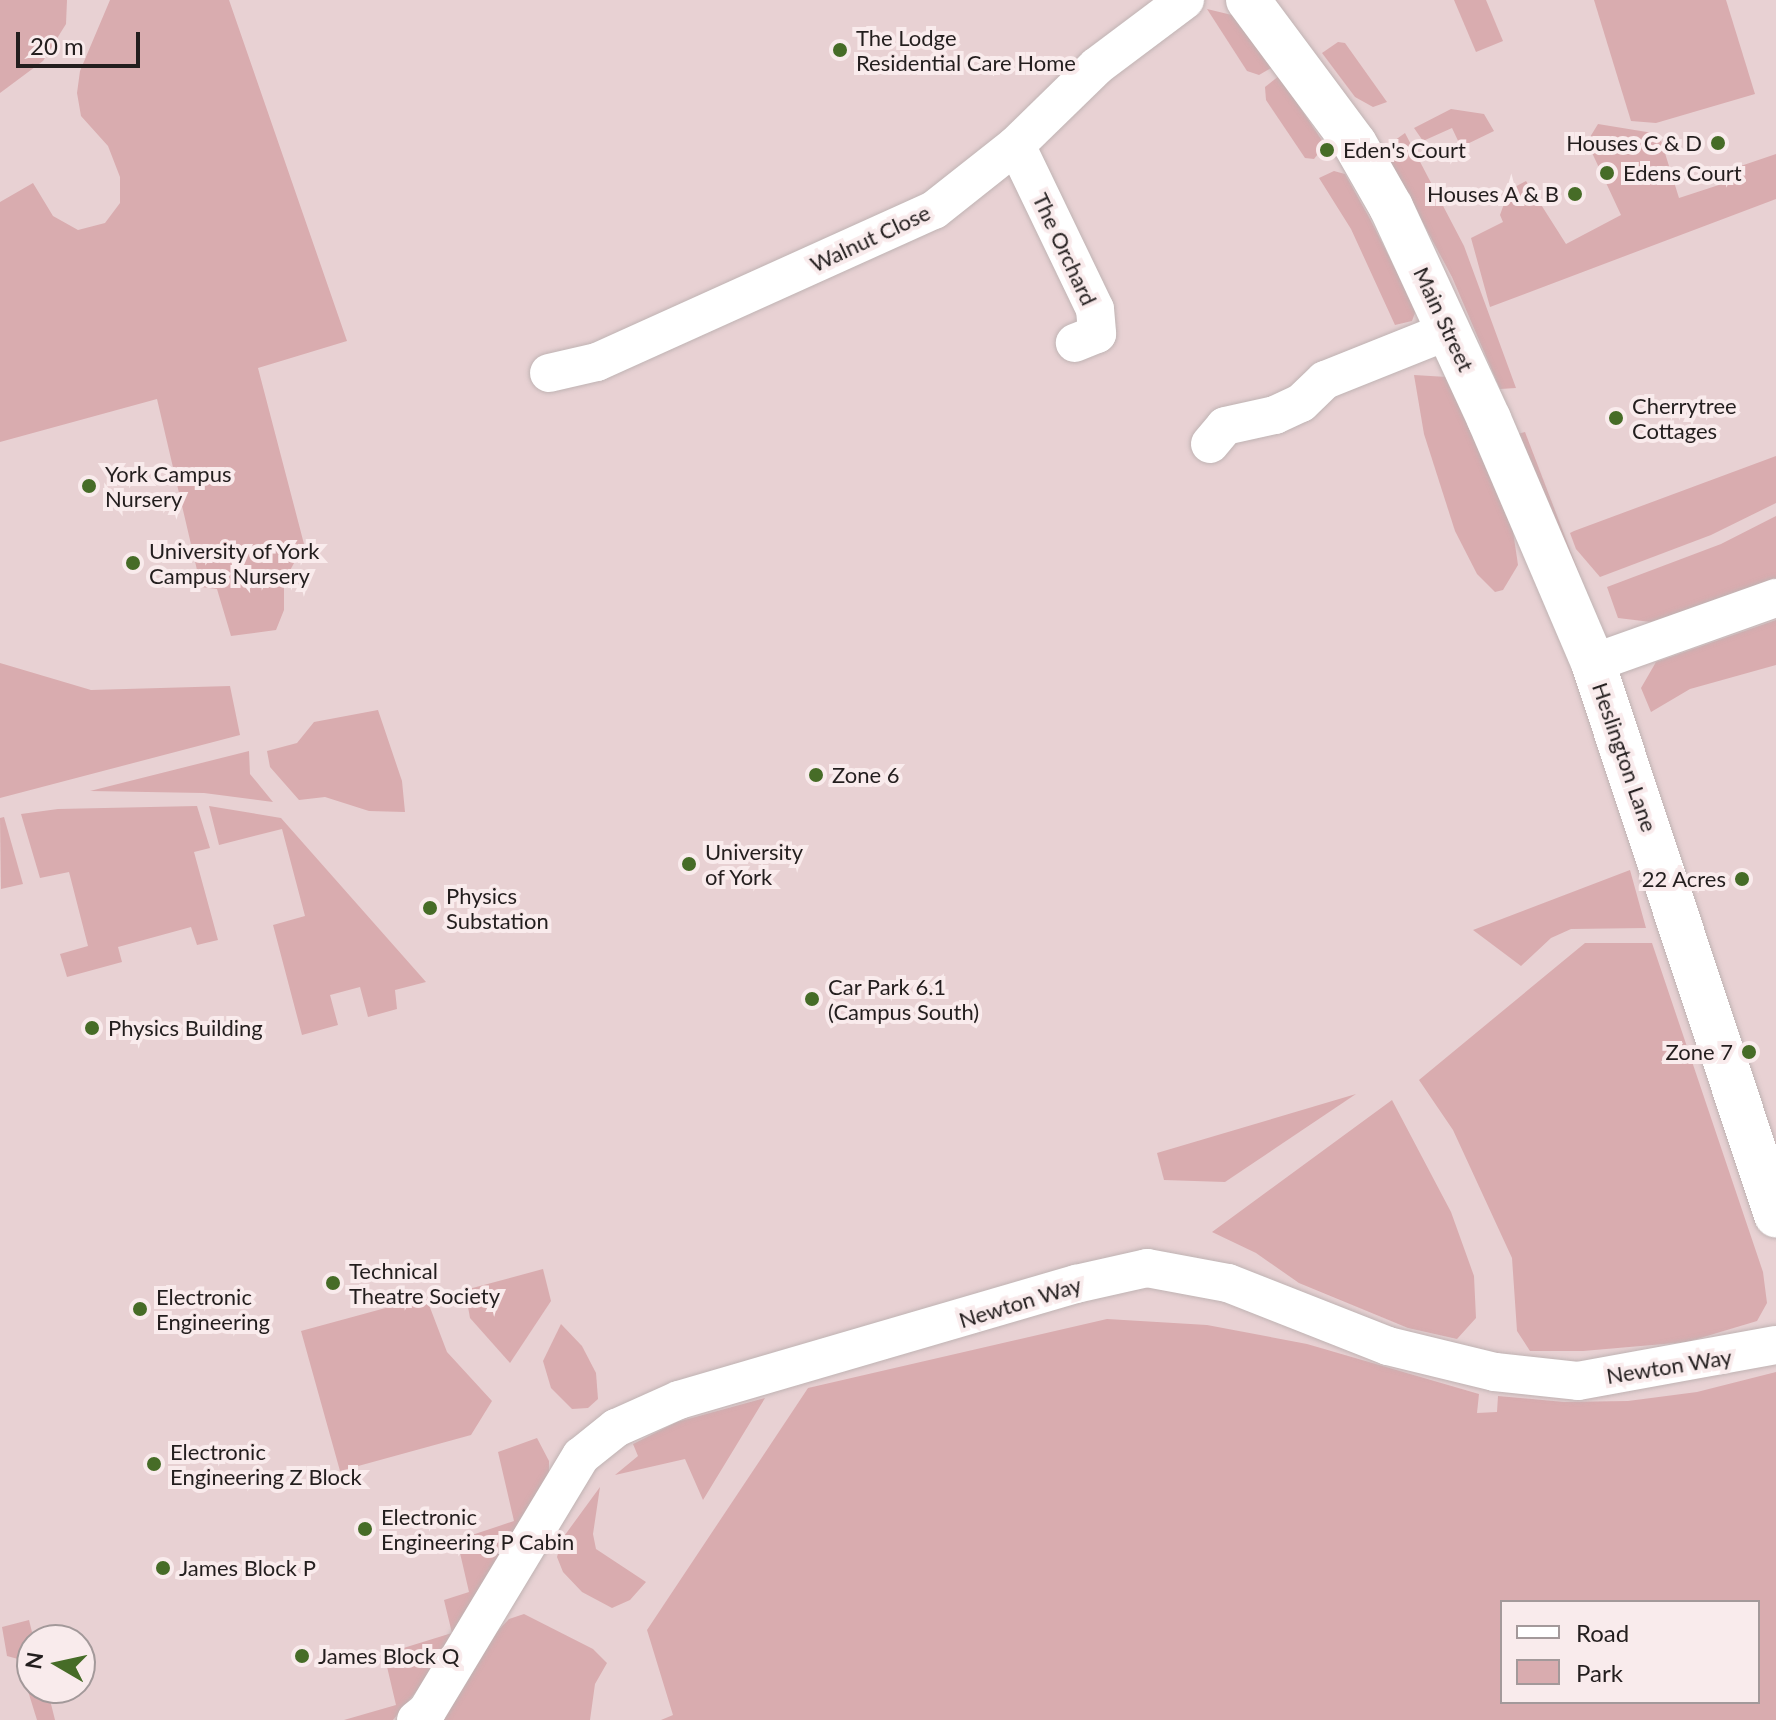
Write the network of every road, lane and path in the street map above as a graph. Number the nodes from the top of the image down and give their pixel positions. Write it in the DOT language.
graph roads {
  1 [pos="1185,0"];
  2 [pos="1248,0"];
  3 [pos="1016,145"];
  4 [pos="1450,330"];
  5 [pos="1075,343"];
  6 [pos="549,373"];
  7 [pos="1210,444"];
  8 [pos="1776,598"];
  9 [pos="1593,663"];
  10 [pos="1776,1215"];
  11 [pos="1776,1345"];
  12 [pos="416,1720"];
  1 -- 3 [label="street, Walnut Close"];
  2 -- 4 [label="street, Main Street"];
  3 -- 5 [label="street, The Orchard"];
  3 -- 6 [label="street, Walnut Close"];
  4 -- 7 [label="street"];
  4 -- 9 [label="street, Main Street"];
  8 -- 9 [label="street"];
  9 -- 10 [label="street, Heslington Lane"];
  11 -- 12 [label="street, Newton Way"];
}
